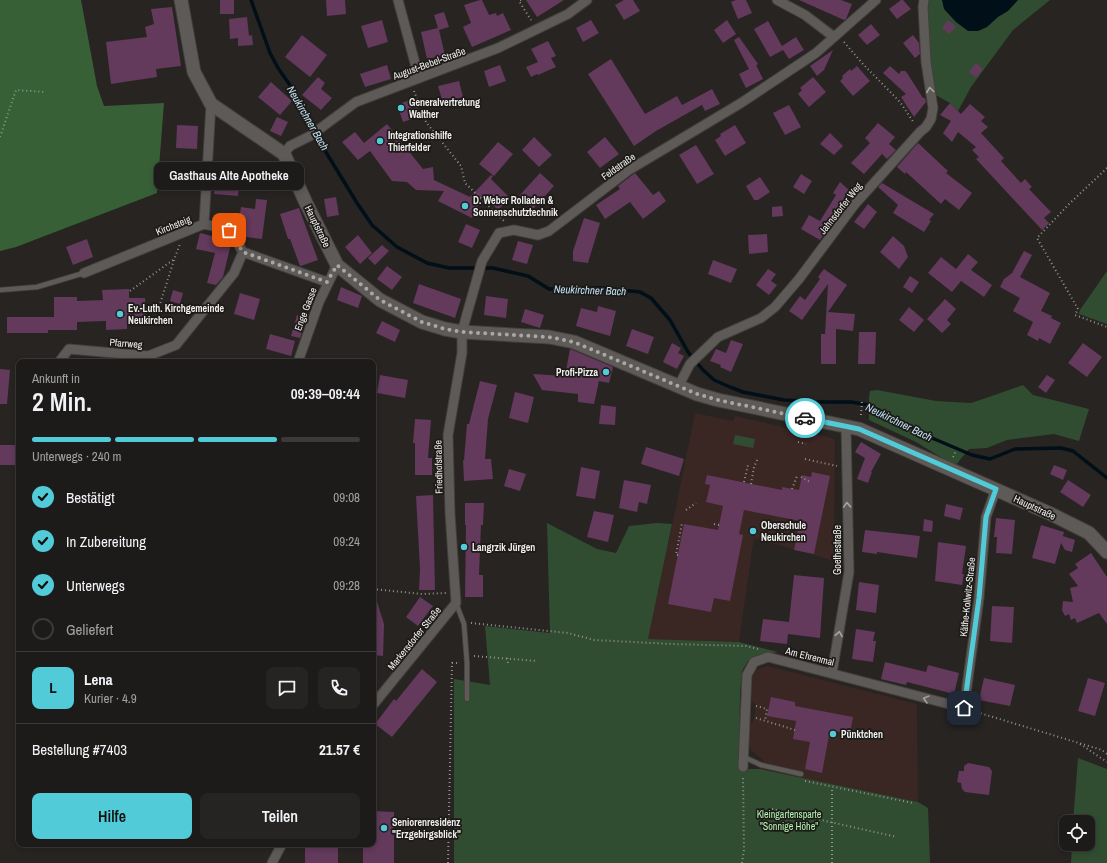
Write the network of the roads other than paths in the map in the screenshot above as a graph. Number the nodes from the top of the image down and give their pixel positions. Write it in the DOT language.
graph roads {
  1 [pos="181,0"];
  2 [pos="398,0"];
  3 [pos="588,0"];
  4 [pos="777,0"];
  5 [pos="876,0"];
  6 [pos="924,0"];
  7 [pos="834,37"];
  8 [pos="414,80"];
  9 [pos="211,104"];
  10 [pos="284,154"];
  11 [pos="204,224"];
  12 [pos="243,252"];
  13 [pos="337,265"];
  14 [pos="84,273"];
  15 [pos="327,282"];
  16 [pos="0,290"];
  17 [pos="462,332"];
  18 [pos="61,359"];
  19 [pos="299,359"];
  20 [pos="678,387"];
  21 [pos="846,426"];
  22 [pos="996,489"];
  23 [pos="1107,552"];
  24 [pos="456,603"];
  25 [pos="832,673"];
  26 [pos="467,700"];
  27 [pos="376,701"];
  28 [pos="964,708"];
  29 [pos="744,757"];
  30 [pos="743,767"];
  31 [pos="801,774"];
  32 [pos="280,847"];
  33 [pos="272,863"];
  1 -- 9 [label="main road"];
  2 -- 8 [label="street"];
  3 -- 8 [label="street, August-Bebel-Straße"];
  4 -- 7 [label="street"];
  5 -- 7 [label="street, Feldstraße"];
  20 -- 6 [label="street, Jahnsdorfer Weg, one-way"];
  7 -- 17 [label="street, Feldstraße"];
  8 -- 10 [label="street, August-Bebel-Straße"];
  9 -- 10 [label="main road"];
  9 -- 11 [label="street, Kirchsteig"];
  10 -- 13 [label="main road, Hauptstraße"];
  11 -- 12 [label="street"];
  11 -- 14 [label="street, Kirchsteig"];
  12 -- 15 [label="street"];
  12 -- 18 [label="street, Pfarrweg"];
  13 -- 15 [label="street, Enge Gasse"];
  13 -- 17 [label="main road, Hauptstraße"];
  14 -- 16 [label="lane"];
  15 -- 19 [label="street, Enge Gasse"];
  17 -- 20 [label="main road, Hauptstraße"];
  17 -- 24 [label="street, Friedhofstraße"];
  20 -- 21 [label="main road, Hauptstraße"];
  21 -- 22 [label="main road, Hauptstraße"];
  25 -- 21 [label="street, Goethestraße, one-way"];
  22 -- 23 [label="main road, Hauptstraße"];
  22 -- 28 [label="street, Käthe-Kollwitz-Straße"];
  24 -- 26 [label="lane"];
  24 -- 27 [label="street, Markersdorfer Straße"];
  28 -- 25 [label="street, Am Ehrenmal, one-way"];
  25 -- 29 [label="street, Am Ehrenmal"];
  29 -- 30 [label="street"];
  29 -- 31 [label="lane"];
  32 -- 33 [label="street"];
}
